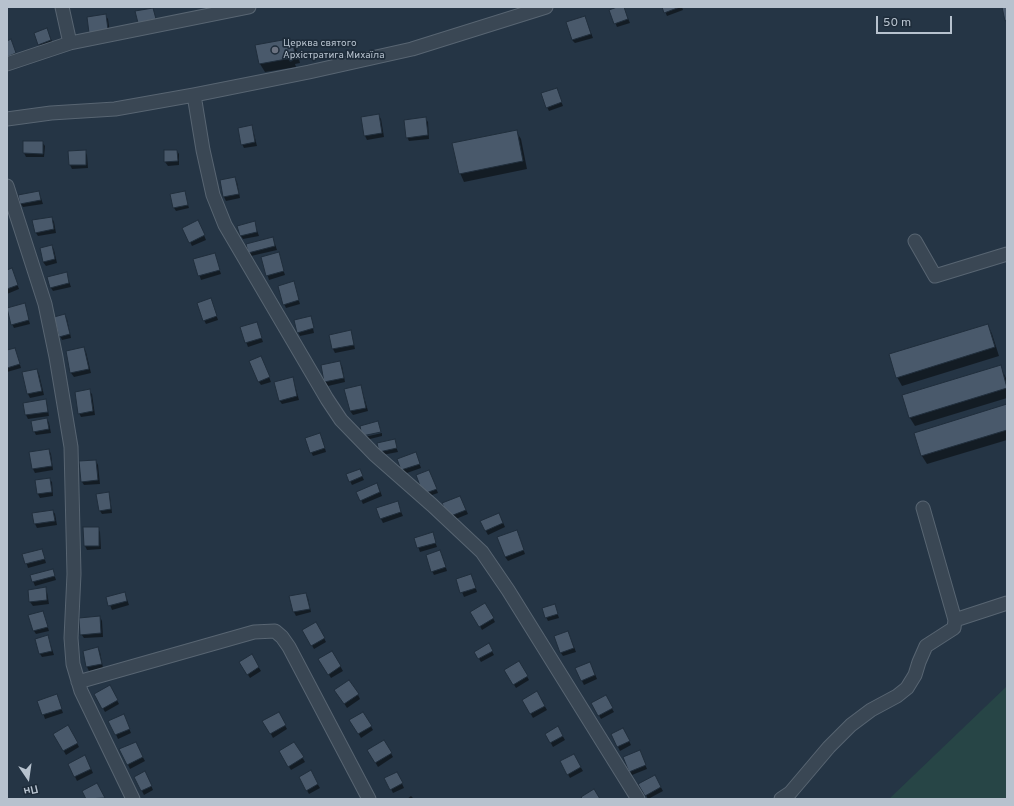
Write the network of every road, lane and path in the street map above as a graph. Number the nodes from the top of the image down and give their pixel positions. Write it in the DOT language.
graph roads {
  1 [pos="62,7"];
  2 [pos="249,7"];
  3 [pos="510,7"];
  4 [pos="546,7"];
  5 [pos="523,15"];
  6 [pos="70,43"];
  7 [pos="7,64"];
  8 [pos="194,95"];
  9 [pos="7,119"];
  10 [pos="7,186"];
  11 [pos="915,241"];
  12 [pos="1007,254"];
  13 [pos="923,508"];
  14 [pos="1007,603"];
  15 [pos="955,620"];
  16 [pos="78,682"];
  17 [pos="133,799"];
  18 [pos="369,799"];
  19 [pos="638,799"];
  20 [pos="782,799"];
  1 -- 6 [label="street"];
  2 -- 6 [label="street"];
  3 -- 5 [label="street"];
  4 -- 5 [label="street"];
  5 -- 8 [label="street"];
  6 -- 7 [label="street"];
  8 -- 9 [label="street"];
  8 -- 19 [label="street"];
  10 -- 16 [label="street"];
  11 -- 12 [label="street"];
  13 -- 15 [label="street"];
  14 -- 15 [label="street"];
  15 -- 20 [label="street"];
  16 -- 17 [label="street"];
  16 -- 18 [label="street"];
}
